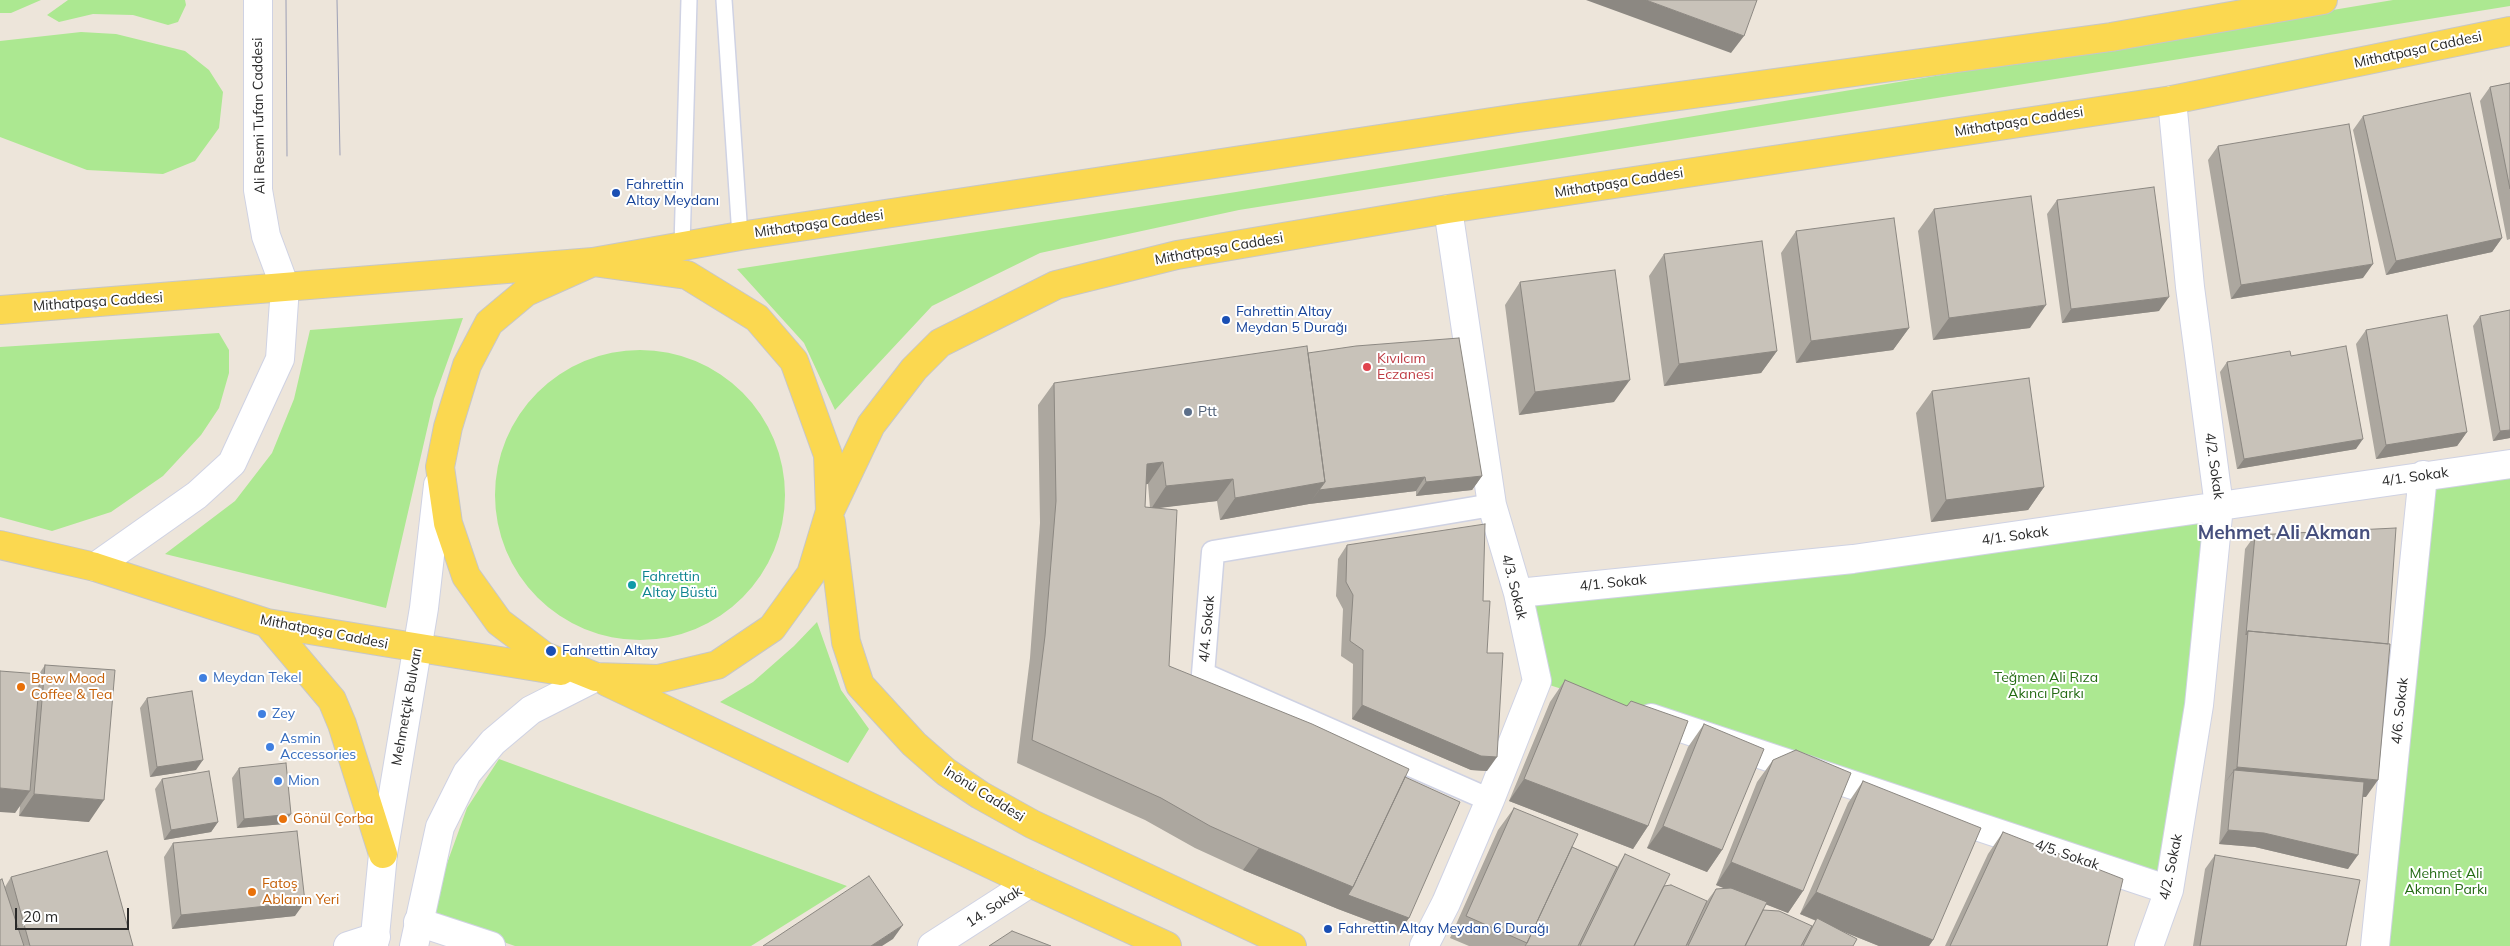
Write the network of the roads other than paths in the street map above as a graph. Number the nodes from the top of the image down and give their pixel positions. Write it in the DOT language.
graph roads {
  1 [pos="258,0"];
  2 [pos="689,0"];
  3 [pos="724,0"];
  4 [pos="2323,0"];
  5 [pos="2510,30"];
  6 [pos="2172,100"];
  7 [pos="1448,209"];
  8 [pos="740,236"];
  9 [pos="682,246"];
  10 [pos="593,262"];
  11 [pos="285,287"];
  12 [pos="0,310"];
  13 [pos="2510,464"];
  14 [pos="440,467"];
  15 [pos="2423,475"];
  16 [pos="1492,505"];
  17 [pos="2219,506"];
  18 [pos="830,511"];
  19 [pos="0,545"];
  20 [pos="95,567"];
  21 [pos="1518,593"];
  22 [pos="267,623"];
  23 [pos="417,649"];
  24 [pos="596,676"];
  25 [pos="1537,680"];
  26 [pos="1565,690"];
  27 [pos="1631,711"];
  28 [pos="1490,800"];
  29 [pos="383,854"];
  30 [pos="1030,883"];
  31 [pos="2169,890"];
  32 [pos="416,934"];
  33 [pos="375,941"];
  34 [pos="348,946"];
  35 [pos="491,946"];
  36 [pos="932,946"];
  37 [pos="1167,946"];
  38 [pos="1292,946"];
  39 [pos="1424,946"];
  40 [pos="2149,946"];
  41 [pos="2375,946"];
  1 -- 11 [label="street, Ali Resmi Tufan Caddesi"];
  2 -- 9 [label="lane"];
  3 -- 8 [label="lane"];
  4 -- 8 [label="main road, Mithatpaşa Caddesi"];
  5 -- 6 [label="main road, Mithatpaşa Caddesi"];
  6 -- 7 [label="main road, Mithatpaşa Caddesi"];
  6 -- 17 [label="street, 4/2. Sokak"];
  7 -- 16 [label="street, 4/3. Sokak"];
  7 -- 18 [label="main road, Mithatpaşa Caddesi"];
  8 -- 9 [label="main road, Mithatpaşa Caddesi"];
  9 -- 10 [label="main road, Mithatpaşa Caddesi"];
  10 -- 11 [label="main road, Mithatpaşa Caddesi"];
  10 -- 14 [label="main road"];
  10 -- 18 [label="main road"];
  11 -- 12 [label="main road, Mithatpaşa Caddesi"];
  11 -- 20 [label="street"];
  13 -- 15 [label="street, 4/1. Sokak"];
  14 -- 23 [label="street, Mehmetçik Bulvarı"];
  14 -- 24 [label="main road"];
  15 -- 17 [label="street, 4/1. Sokak"];
  15 -- 41 [label="street, 4/6. Sokak"];
  16 -- 21 [label="street, 4/3. Sokak"];
  16 -- 28 [label="street, 4/4. Sokak"];
  17 -- 21 [label="street, 4/1. Sokak"];
  17 -- 31 [label="street, 4/2. Sokak"];
  18 -- 24 [label="main road"];
  18 -- 38 [label="main road, İnönü Caddesi"];
  19 -- 20 [label="main road, Mithatpaşa Caddesi"];
  20 -- 22 [label="main road, Mithatpaşa Caddesi"];
  21 -- 25 [label="street, 4/3. Sokak"];
  22 -- 23 [label="main road, Mithatpaşa Caddesi"];
  22 -- 29 [label="main road"];
  23 -- 24 [label="main road, Mithatpaşa Caddesi"];
  23 -- 29 [label="street, Mehmetçik Bulvarı"];
  24 -- 30 [label="main road"];
  24 -- 32 [label="street"];
  25 -- 26 [label="street"];
  25 -- 28 [label="street"];
  27 -- 31 [label="street, 4/5. Sokak"];
  28 -- 39 [label="street"];
  29 -- 33 [label="street, Mehmetçik Bulvarı"];
  30 -- 36 [label="street, 14. Sokak"];
  30 -- 37 [label="main road"];
  31 -- 40 [label="street, 4/2. Sokak"];
  32 -- 35 [label="street"];
  33 -- 34 [label="street"];
}
